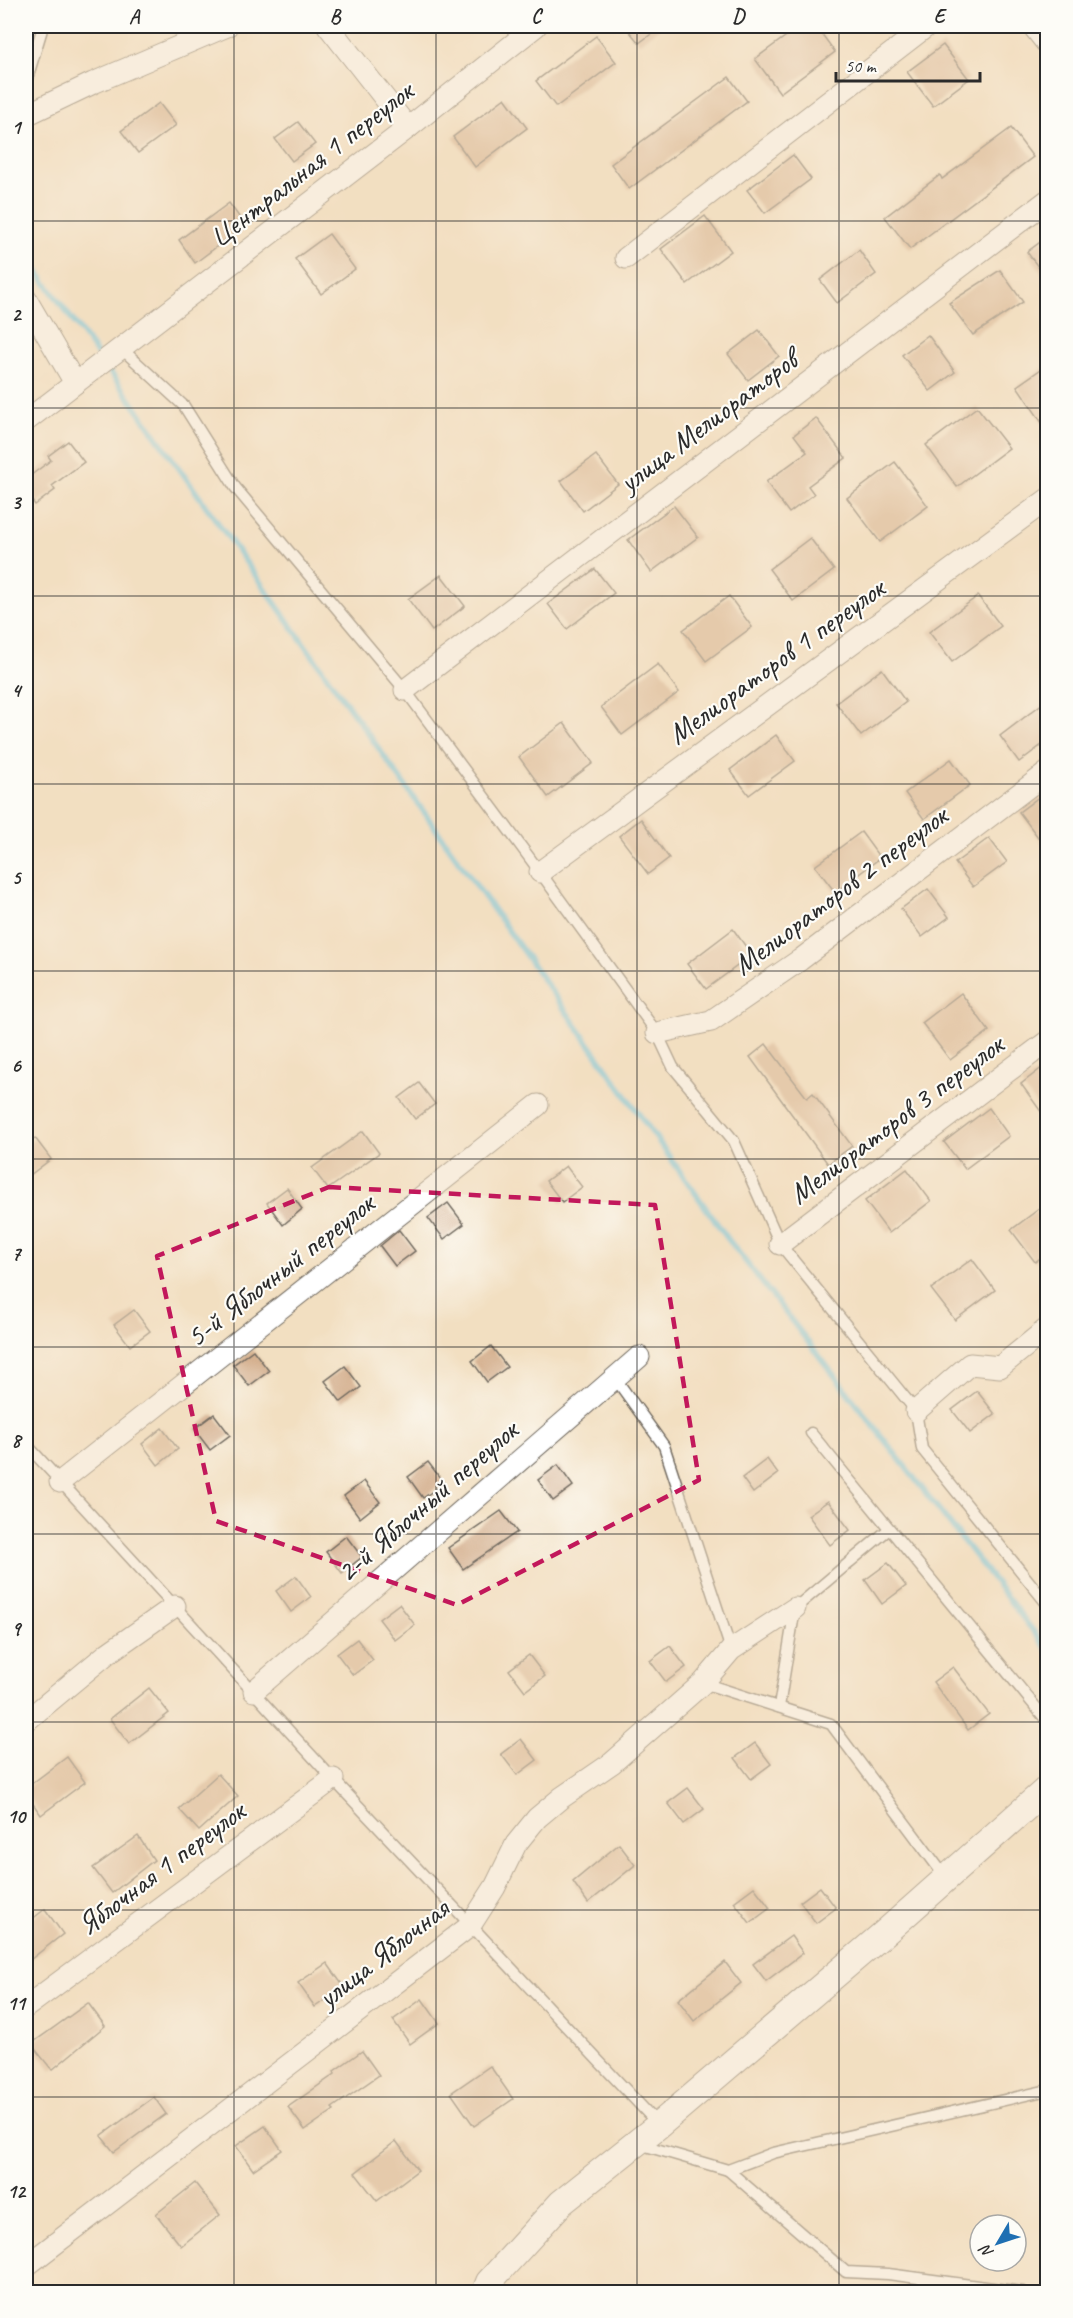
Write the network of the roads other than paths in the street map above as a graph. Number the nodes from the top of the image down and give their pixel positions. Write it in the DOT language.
graph roads {
  1 [pos="43,26"];
  2 [pos="227,26"];
  3 [pos="328,26"];
  4 [pos="536,26"];
  5 [pos="927,26"];
  6 [pos="1033,26"];
  7 [pos="1047,45"];
  8 [pos="26,82"];
  9 [pos="26,115"];
  10 [pos="408,128"];
  11 [pos="1047,200"];
  12 [pos="626,258"];
  13 [pos="26,299"];
  14 [pos="122,349"];
  15 [pos="75,382"];
  16 [pos="26,421"];
  17 [pos="1047,499"];
  18 [pos="405,690"];
  19 [pos="1047,772"];
  20 [pos="540,872"];
  21 [pos="657,1033"];
  22 [pos="1047,1041"];
  23 [pos="537,1106"];
  24 [pos="780,1244"];
  25 [pos="1047,1328"];
  26 [pos="639,1357"];
  27 [pos="615,1378"];
  28 [pos="916,1411"];
  29 [pos="811,1433"];
  30 [pos="26,1444"];
  31 [pos="60,1482"];
  32 [pos="889,1528"];
  33 [pos="1047,1605"];
  34 [pos="175,1606"];
  35 [pos="795,1608"];
  36 [pos="731,1650"];
  37 [pos="703,1683"];
  38 [pos="254,1691"];
  39 [pos="779,1707"];
  40 [pos="26,1721"];
  41 [pos="1047,1722"];
  42 [pos="333,1779"];
  43 [pos="1047,1788"];
  44 [pos="946,1878"];
  45 [pos="470,1926"];
  46 [pos="26,2007"];
  47 [pos="1047,2090"];
  48 [pos="659,2124"];
  49 [pos="636,2143"];
  50 [pos="728,2170"];
  51 [pos="26,2266"];
  52 [pos="485,2292"];
  53 [pos="1023,2292"];
  1 -- 8 [label="lane"];
  2 -- 9 [label="street"];
  3 -- 10 [label="street"];
  4 -- 10 [label="street, Центральная 1 переулок"];
  5 -- 12 [label="street"];
  6 -- 7 [label="street"];
  10 -- 14 [label="street, Центральная 1 переулок"];
  11 -- 18 [label="street, улица Мелиораторов"];
  13 -- 15 [label="street"];
  14 -- 15 [label="street, Центральная 1 переулок"];
  14 -- 18 [label="lane"];
  15 -- 16 [label="street, Центральная 1 переулок"];
  17 -- 20 [label="street, Мелиораторов 1 переулок"];
  18 -- 20 [label="lane"];
  19 -- 21 [label="street, Мелиораторов 2 переулок"];
  20 -- 21 [label="lane"];
  21 -- 24 [label="lane"];
  22 -- 24 [label="street, Мелиораторов 3 переулок"];
  23 -- 31 [label="street, 5-й Яблочный переулок"];
  24 -- 28 [label="lane"];
  25 -- 28 [label="street"];
  26 -- 27 [label="street, 2-й Яблочный переулок"];
  27 -- 36 [label="lane"];
  27 -- 38 [label="street, 2-й Яблочный переулок"];
  28 -- 33 [label="lane"];
  29 -- 32 [label="lane"];
  30 -- 31 [label="lane"];
  31 -- 34 [label="lane"];
  32 -- 35 [label="lane"];
  32 -- 41 [label="lane"];
  34 -- 38 [label="lane"];
  34 -- 40 [label="street"];
  35 -- 36 [label="street, улица Яблочная"];
  35 -- 39 [label="lane"];
  36 -- 37 [label="street, улица Яблочная"];
  37 -- 39 [label="lane"];
  37 -- 45 [label="street, улица Яблочная"];
  38 -- 42 [label="lane"];
  39 -- 44 [label="lane"];
  42 -- 45 [label="lane"];
  42 -- 46 [label="street, Яблочная 1 переулок"];
  43 -- 44 [label="street"];
  44 -- 48 [label="street"];
  45 -- 48 [label="lane"];
  45 -- 51 [label="street, улица Яблочная"];
  47 -- 50 [label="lane"];
  48 -- 49 [label="street"];
  49 -- 50 [label="lane"];
  49 -- 52 [label="street"];
  50 -- 53 [label="lane"];
}
